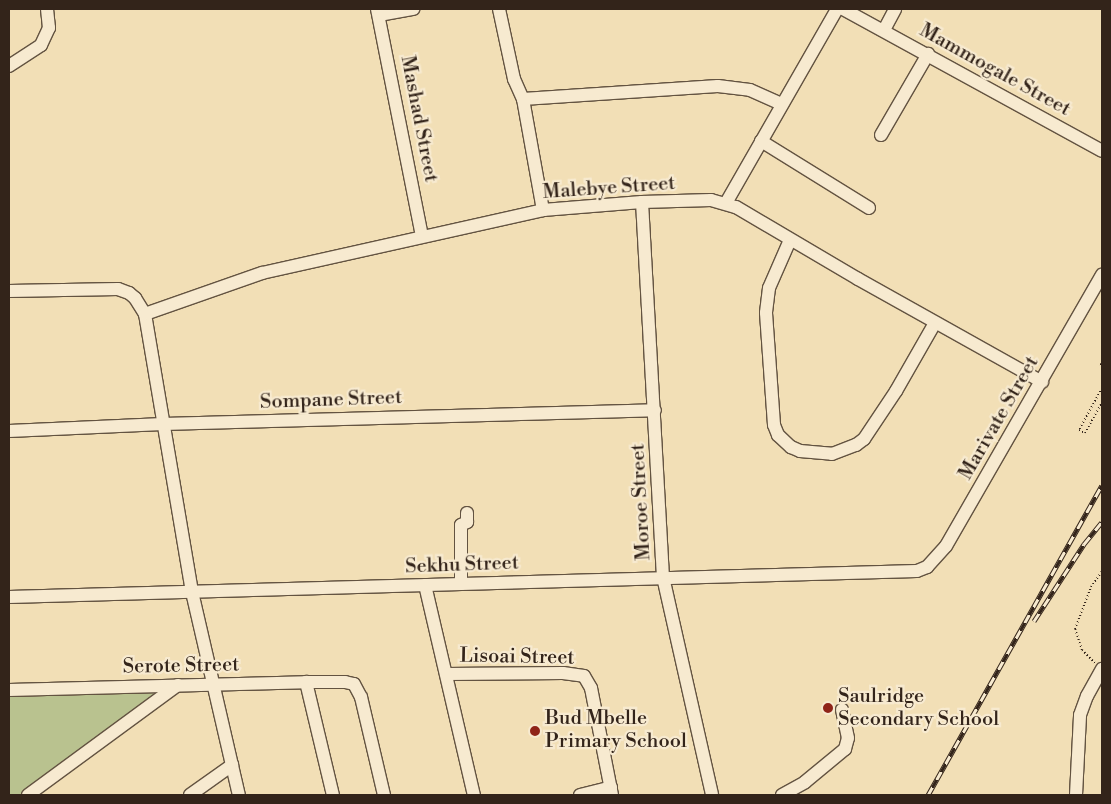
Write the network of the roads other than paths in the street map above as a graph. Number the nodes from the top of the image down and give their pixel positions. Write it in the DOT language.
graph roads {
  1 [pos="47,9"];
  2 [pos="413,9"];
  3 [pos="499,9"];
  4 [pos="836,9"];
  5 [pos="843,9"];
  6 [pos="895,9"];
  7 [pos="378,12"];
  8 [pos="884,30"];
  9 [pos="928,54"];
  10 [pos="9,66"];
  11 [pos="523,99"];
  12 [pos="782,104"];
  13 [pos="882,135"];
  14 [pos="761,141"];
  15 [pos="1102,151"];
  16 [pos="642,202"];
  17 [pos="726,203"];
  18 [pos="870,208"];
  19 [pos="543,210"];
  20 [pos="422,236"];
  21 [pos="790,240"];
  22 [pos="1102,275"];
  23 [pos="9,290"];
  24 [pos="145,314"];
  25 [pos="935,323"];
  26 [pos="1042,382"];
  27 [pos="655,410"];
  28 [pos="163,424"];
  29 [pos="9,430"];
  30 [pos="468,513"];
  31 [pos="917,571"];
  32 [pos="663,577"];
  33 [pos="461,584"];
  34 [pos="425,585"];
  35 [pos="192,592"];
  36 [pos="9,597"];
  37 [pos="1102,669"];
  38 [pos="447,674"];
  39 [pos="306,682"];
  40 [pos="213,684"];
  41 [pos="178,685"];
  42 [pos="9,690"];
  43 [pos="842,710"];
  44 [pos="232,765"];
  45 [pos="612,791"];
  46 [pos="28,795"];
  47 [pos="190,795"];
  48 [pos="239,795"];
  49 [pos="333,795"];
  50 [pos="384,795"];
  51 [pos="474,795"];
  52 [pos="580,795"];
  53 [pos="712,795"];
  54 [pos="782,795"];
  55 [pos="1076,795"];
  1 -- 10 [label="street"];
  2 -- 7 [label="street"];
  3 -- 11 [label="street"];
  4 -- 12 [label="street"];
  5 -- 8 [label="street, Mammogale Street"];
  6 -- 8 [label="street"];
  7 -- 20 [label="street, Mashad Street"];
  8 -- 9 [label="street, Mammogale Street"];
  9 -- 13 [label="street"];
  9 -- 15 [label="street, Mammogale Street"];
  11 -- 12 [label="street"];
  11 -- 19 [label="street"];
  12 -- 14 [label="street"];
  14 -- 17 [label="street"];
  14 -- 18 [label="street"];
  16 -- 17 [label="street, Malebye Street"];
  16 -- 19 [label="street, Malebye Street"];
  16 -- 27 [label="street, Moroe Street"];
  17 -- 21 [label="street, Malebye Street"];
  19 -- 20 [label="street, Malebye Street"];
  20 -- 24 [label="street, Malebye Street"];
  21 -- 25 [label="street, Malebye Street"];
  21 -- 25 [label="street"];
  22 -- 26 [label="street, Marivate Street"];
  23 -- 24 [label="street"];
  24 -- 28 [label="street"];
  25 -- 26 [label="street, Malebye Street"];
  26 -- 31 [label="street, Marivate Street"];
  27 -- 28 [label="street, Sompane Street"];
  27 -- 32 [label="street, Moroe Street"];
  28 -- 29 [label="street, Sompane Street"];
  28 -- 35 [label="street"];
  30 -- 33 [label="street"];
  31 -- 32 [label="street, Sekhu Street"];
  32 -- 33 [label="street, Sekhu Street"];
  32 -- 53 [label="street, Moroe Street"];
  33 -- 34 [label="street, Sekhu Street"];
  34 -- 35 [label="street, Sekhu Street"];
  34 -- 38 [label="street"];
  35 -- 36 [label="street, Sekhu Street"];
  35 -- 40 [label="street"];
  37 -- 55 [label="street"];
  38 -- 45 [label="street, Lisoai Street"];
  38 -- 51 [label="street"];
  39 -- 40 [label="street, Serote Street"];
  39 -- 49 [label="street"];
  39 -- 50 [label="street, Serote Street"];
  40 -- 41 [label="street, Serote Street"];
  40 -- 44 [label="street"];
  41 -- 42 [label="street, Serote Street"];
  41 -- 46 [label="street"];
  43 -- 54 [label="street"];
  44 -- 47 [label="street"];
  44 -- 48 [label="street"];
  45 -- 52 [label="street"];
}
